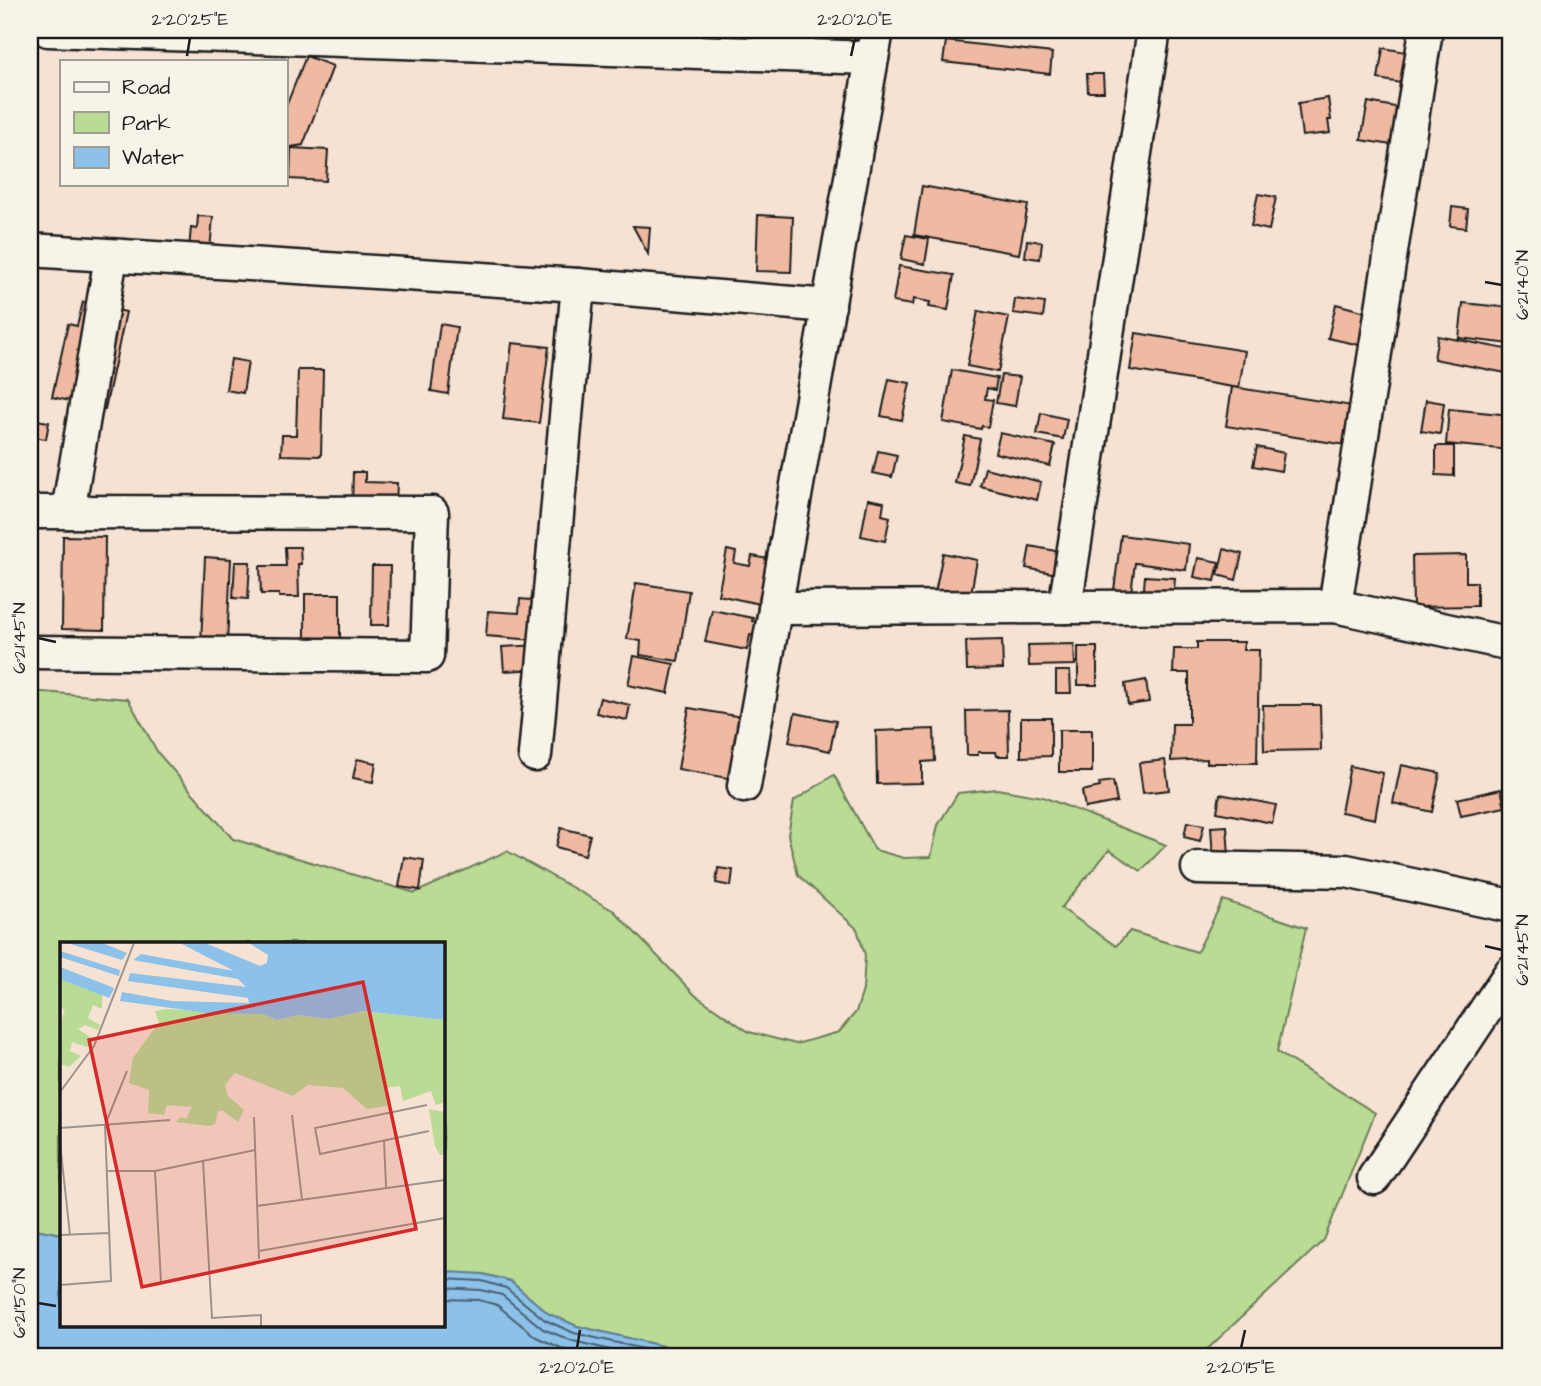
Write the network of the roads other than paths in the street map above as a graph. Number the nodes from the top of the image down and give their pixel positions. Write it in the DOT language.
graph roads {
  1 [pos="48,30"];
  2 [pos="1154,30"];
  3 [pos="1426,30"];
  4 [pos="874,44"];
  5 [pos="30,250"];
  6 [pos="111,257"];
  7 [pos="578,285"];
  8 [pos="829,306"];
  9 [pos="30,512"];
  10 [pos="68,512"];
  11 [pos="1335,606"];
  12 [pos="1065,607"];
  13 [pos="775,608"];
  14 [pos="1511,644"];
  15 [pos="30,652"];
  16 [pos="536,755"];
  17 [pos="744,786"];
  18 [pos="1198,868"];
  19 [pos="1511,906"];
  20 [pos="1511,972"];
  21 [pos="1374,1178"];
  1 -- 4 [label="street"];
  2 -- 12 [label="street"];
  3 -- 11 [label="street"];
  4 -- 8 [label="street"];
  5 -- 6 [label="street"];
  6 -- 7 [label="street"];
  6 -- 10 [label="street"];
  7 -- 8 [label="street"];
  7 -- 16 [label="street"];
  8 -- 13 [label="street"];
  9 -- 10 [label="street"];
  10 -- 15 [label="street"];
  11 -- 12 [label="street"];
  11 -- 14 [label="street"];
  12 -- 13 [label="street"];
  13 -- 17 [label="street"];
  18 -- 19 [label="street"];
  20 -- 21 [label="street"];
}
